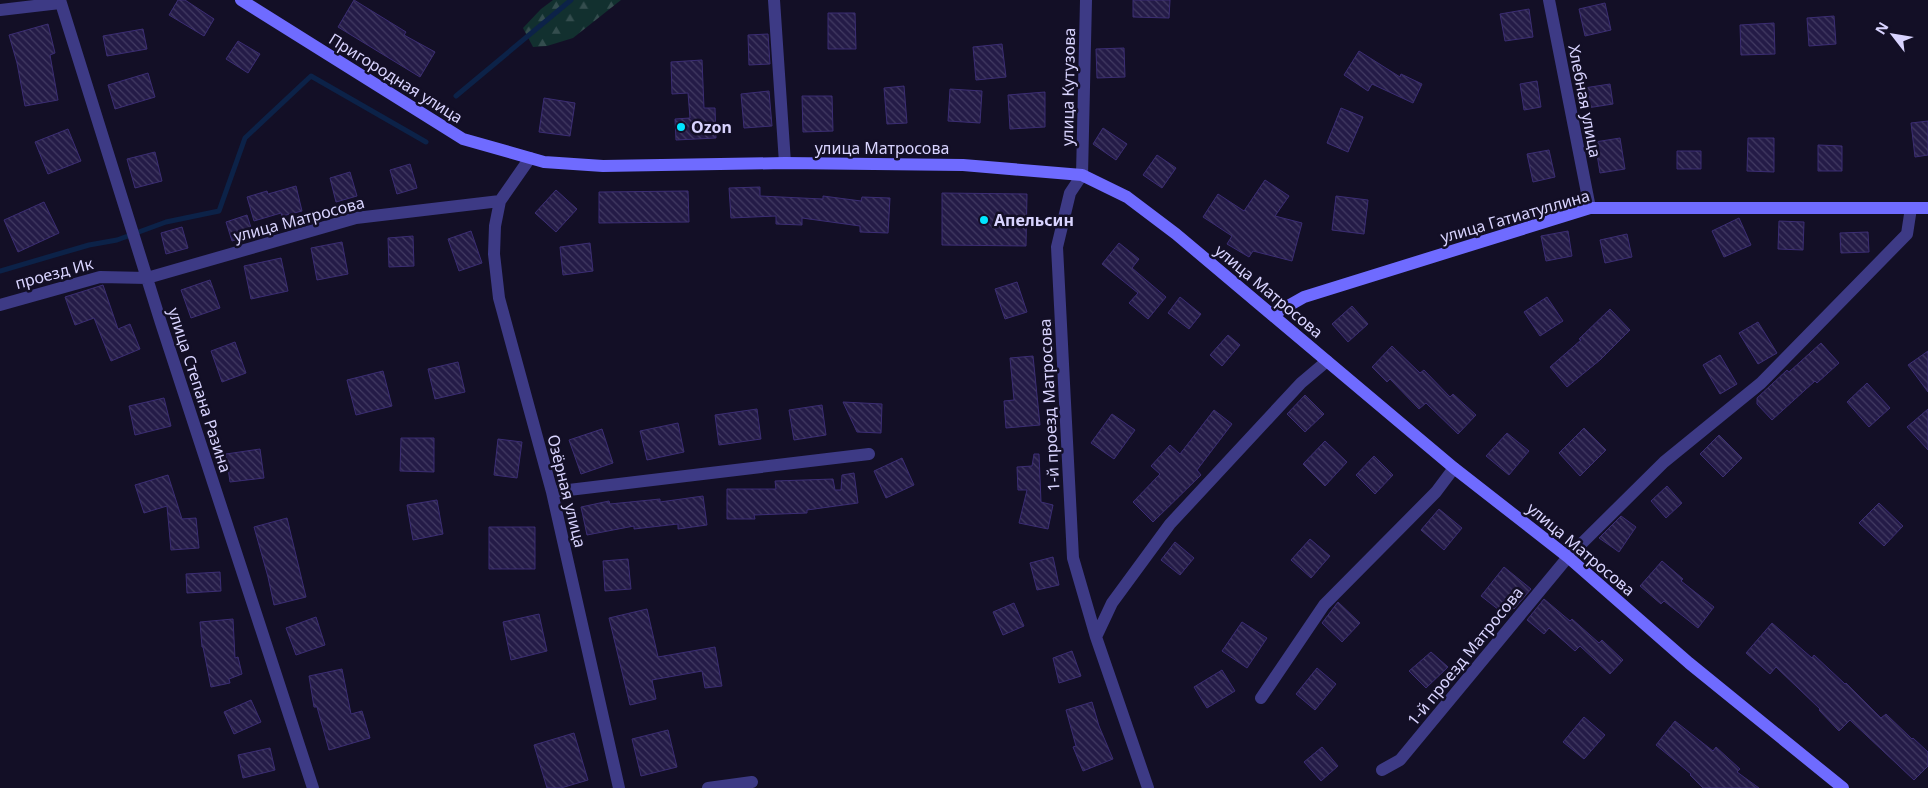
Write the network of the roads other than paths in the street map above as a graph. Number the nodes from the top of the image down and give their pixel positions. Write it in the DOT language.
graph roads {
  1 [pos="241,0"];
  2 [pos="774,0"];
  3 [pos="1086,0"];
  4 [pos="1549,0"];
  5 [pos="60,1"];
  6 [pos="0,10"];
  7 [pos="530,158"];
  8 [pos="544,162"];
  9 [pos="785,163"];
  10 [pos="1082,175"];
  11 [pos="500,201"];
  12 [pos="1590,208"];
  13 [pos="1911,208"];
  14 [pos="1928,208"];
  15 [pos="147,278"];
  16 [pos="0,305"];
  17 [pos="1272,315"];
  18 [pos="1327,361"];
  19 [pos="869,454"];
  20 [pos="1454,468"];
  21 [pos="552,492"];
  22 [pos="1568,557"];
  23 [pos="1096,636"];
  24 [pos="1261,698"];
  25 [pos="1382,770"];
  26 [pos="752,782"];
  27 [pos="313,788"];
  28 [pos="619,788"];
  29 [pos="708,788"];
  30 [pos="1148,788"];
  31 [pos="1843,788"];
  1 -- 7 [label="main road, Пригородная улица"];
  2 -- 9 [label="street"];
  3 -- 10 [label="street, улица Кутузова"];
  4 -- 12 [label="street, Хлебная улица"];
  5 -- 6 [label="street"];
  5 -- 15 [label="street, улица Степана Разина"];
  7 -- 8 [label="main road, Пригородная улица"];
  7 -- 11 [label="street"];
  8 -- 9 [label="main road, улица Матросова"];
  9 -- 10 [label="main road, улица Матросова"];
  10 -- 17 [label="main road, улица Матросова"];
  10 -- 23 [label="street, 1-й проезд Матросова"];
  11 -- 15 [label="street, улица Матросова"];
  11 -- 21 [label="street, Озёрная улица"];
  12 -- 13 [label="main road, улица Гатиатуллина"];
  12 -- 17 [label="main road, улица Гатиатуллина"];
  13 -- 14 [label="main road, улица Гатиатуллина"];
  13 -- 22 [label="street, 1-й проезд Матросова"];
  15 -- 16 [label="street, проезд Ик"];
  15 -- 27 [label="street, улица Степана Разина"];
  17 -- 18 [label="main road, улица Матросова"];
  18 -- 20 [label="main road, улица Матросова"];
  18 -- 23 [label="street"];
  19 -- 21 [label="street"];
  20 -- 22 [label="main road, улица Матросова"];
  20 -- 24 [label="street"];
  21 -- 28 [label="street, Озёрная улица"];
  22 -- 25 [label="street, 1-й проезд Матросова"];
  22 -- 31 [label="main road, улица Матросова"];
  23 -- 30 [label="street, 1-й проезд Матросова"];
  26 -- 29 [label="street"];
}
